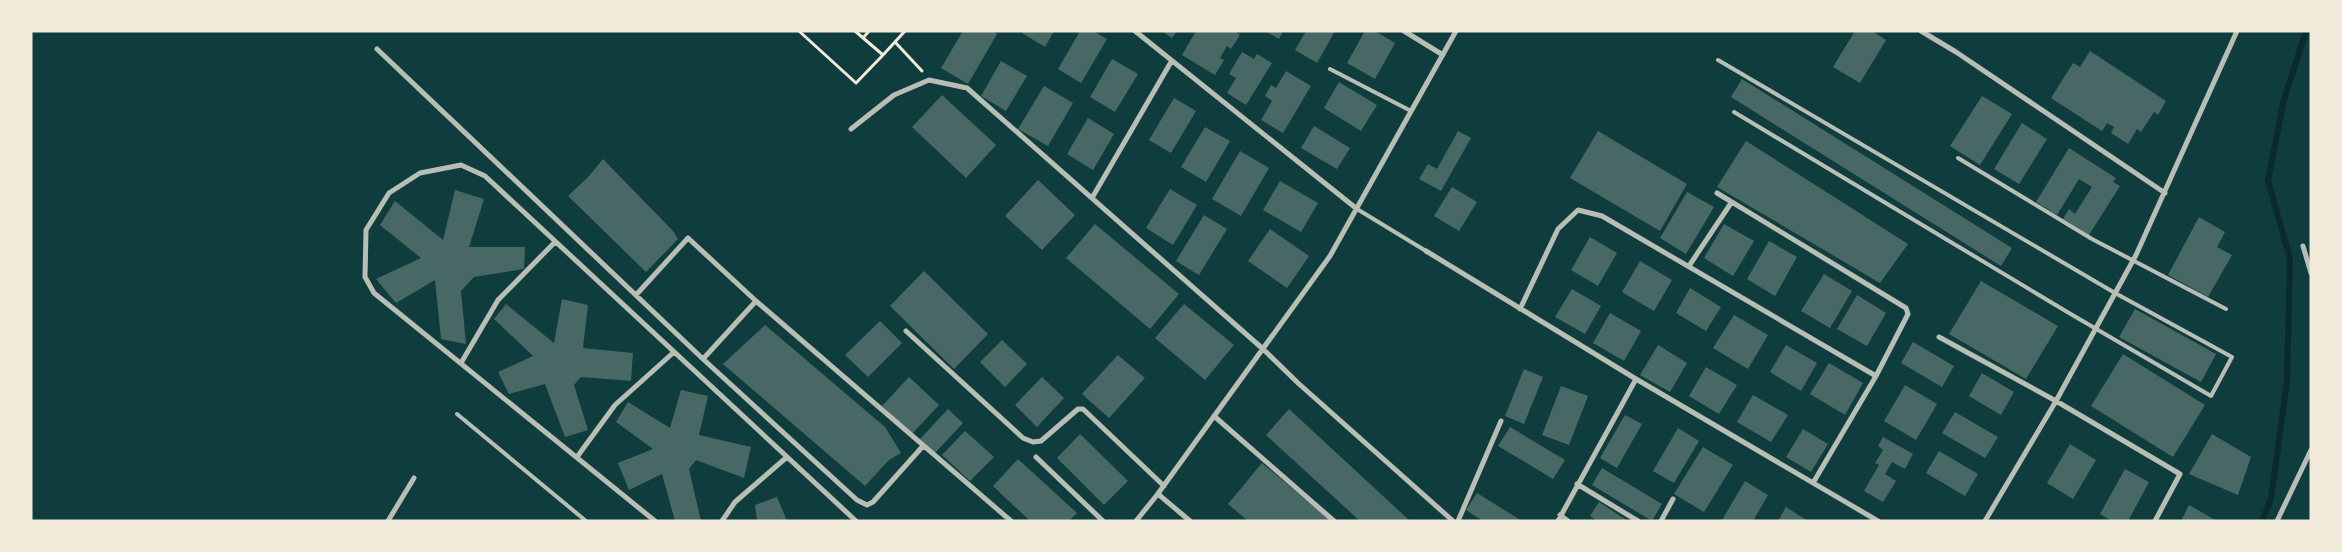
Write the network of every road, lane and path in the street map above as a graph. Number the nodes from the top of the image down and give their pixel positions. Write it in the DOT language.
graph roads {
  1 [pos="799,31"];
  2 [pos="855,31"];
  3 [pos="869,31"];
  4 [pos="905,31"];
  5 [pos="1135,31"];
  6 [pos="1404,31"];
  7 [pos="1456,31"];
  8 [pos="1921,31"];
  9 [pos="2237,31"];
  10 [pos="862,38"];
  11 [pos="895,42"];
  12 [pos="377,49"];
  13 [pos="883,55"];
  14 [pos="1442,55"];
  15 [pos="1718,60"];
  16 [pos="1172,62"];
  17 [pos="1330,69"];
  18 [pos="930,80"];
  19 [pos="1411,111"];
  20 [pos="1734,112"];
  21 [pos="850,129"];
  22 [pos="1958,158"];
  23 [pos="1717,193"];
  24 [pos="2165,194"];
  25 [pos="1092,198"];
  26 [pos="1731,203"];
  27 [pos="1357,209"];
  28 [pos="555,242"];
  29 [pos="2303,246"];
  30 [pos="1426,251"];
  31 [pos="2133,261"];
  32 [pos="1689,266"];
  33 [pos="2311,273"];
  34 [pos="2116,293"];
  35 [pos="636,295"];
  36 [pos="756,301"];
  37 [pos="1520,309"];
  38 [pos="2226,309"];
  39 [pos="2096,330"];
  40 [pos="906,331"];
  41 [pos="1939,338"];
  42 [pos="1263,349"];
  43 [pos="674,352"];
  44 [pos="703,359"];
  45 [pos="461,363"];
  46 [pos="1876,376"];
  47 [pos="1636,379"];
  48 [pos="2056,401"];
  49 [pos="457,414"];
  50 [pos="1214,416"];
  51 [pos="1501,421"];
  52 [pos="923,446"];
  53 [pos="2311,450"];
  54 [pos="787,457"];
  55 [pos="1036,457"];
  56 [pos="577,458"];
  57 [pos="414,478"];
  58 [pos="1813,483"];
  59 [pos="1577,484"];
  60 [pos="1164,486"];
  61 [pos="1158,494"];
  62 [pos="1673,499"];
  63 [pos="1559,518"];
  64 [pos="388,521"];
  65 [pos="586,521"];
  66 [pos="655,521"];
  67 [pos="722,521"];
  68 [pos="856,521"];
  69 [pos="1012,521"];
  70 [pos="1104,521"];
  71 [pos="1136,521"];
  72 [pos="1190,521"];
  73 [pos="1334,521"];
  74 [pos="1453,521"];
  75 [pos="1458,521"];
  76 [pos="1568,521"];
  77 [pos="1638,521"];
  78 [pos="1661,521"];
  79 [pos="1878,521"];
  80 [pos="1985,521"];
  81 [pos="2155,521"];
  82 [pos="2277,521"];
  1 -- 13 [label="path"];
  2 -- 10 [label="path"];
  3 -- 10 [label="path"];
  4 -- 11 [label="path"];
  5 -- 16 [label="street"];
  6 -- 14 [label="street"];
  7 -- 14 [label="street"];
  8 -- 24 [label="street"];
  9 -- 24 [label="street"];
  10 -- 13 [label="path"];
  11 -- 13 [label="path"];
  11 -- 18 [label="path"];
  12 -- 35 [label="street"];
  14 -- 19 [label="street"];
  15 -- 34 [label="lane"];
  16 -- 25 [label="street"];
  16 -- 27 [label="street"];
  17 -- 19 [label="lane"];
  18 -- 21 [label="street"];
  18 -- 25 [label="street"];
  19 -- 27 [label="street"];
  20 -- 39 [label="lane"];
  22 -- 31 [label="lane"];
  23 -- 26 [label="street"];
  24 -- 31 [label="street"];
  25 -- 42 [label="street"];
  26 -- 32 [label="street"];
  26 -- 46 [label="street"];
  27 -- 30 [label="lane"];
  27 -- 42 [label="street"];
  28 -- 43 [label="street"];
  28 -- 45 [label="street"];
  28 -- 45 [label="street"];
  29 -- 33 [label="street"];
  30 -- 37 [label="street"];
  31 -- 34 [label="street"];
  31 -- 38 [label="lane"];
  32 -- 37 [label="street"];
  32 -- 46 [label="street"];
  34 -- 39 [label="street"];
  34 -- 39 [label="lane"];
  35 -- 36 [label="street"];
  35 -- 44 [label="street"];
  36 -- 44 [label="street"];
  36 -- 52 [label="street"];
  37 -- 47 [label="street"];
  39 -- 48 [label="street"];
  40 -- 60 [label="street"];
  41 -- 48 [label="street"];
  42 -- 50 [label="street"];
  42 -- 74 [label="street"];
  43 -- 54 [label="street"];
  43 -- 56 [label="street"];
  44 -- 52 [label="street"];
  45 -- 56 [label="street"];
  46 -- 58 [label="street"];
  47 -- 58 [label="street"];
  47 -- 59 [label="street"];
  48 -- 80 [label="street"];
  48 -- 81 [label="street"];
  49 -- 65 [label="lane"];
  50 -- 60 [label="street"];
  50 -- 73 [label="street"];
  51 -- 75 [label="street"];
  52 -- 69 [label="street"];
  53 -- 82 [label="street"];
  54 -- 67 [label="street"];
  54 -- 68 [label="street"];
  55 -- 70 [label="street"];
  56 -- 66 [label="street"];
  57 -- 64 [label="street"];
  58 -- 79 [label="street"];
  59 -- 63 [label="street"];
  59 -- 77 [label="street"];
  60 -- 61 [label="street"];
  61 -- 71 [label="street"];
  61 -- 72 [label="street"];
  62 -- 78 [label="street"];
  63 -- 76 [label="street"];
}
